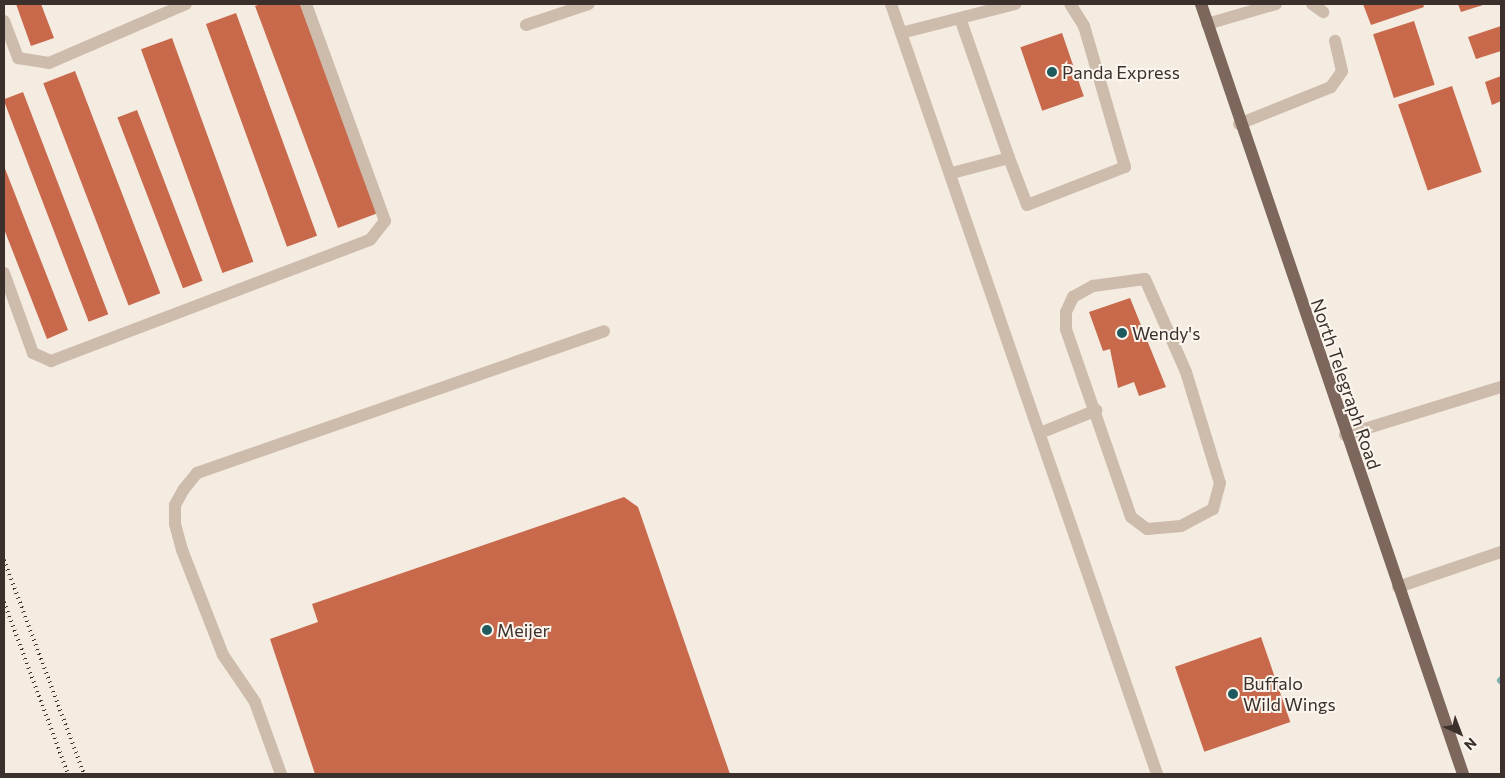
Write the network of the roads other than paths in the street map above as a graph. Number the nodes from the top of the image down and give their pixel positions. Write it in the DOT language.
graph roads {
  1 [pos="186,4"];
  2 [pos="306,4"];
  3 [pos="589,4"];
  4 [pos="891,4"];
  5 [pos="1015,4"];
  6 [pos="1070,4"];
  7 [pos="1201,4"];
  8 [pos="1276,4"];
  9 [pos="1312,4"];
  10 [pos="1323,12"];
  11 [pos="4,21"];
  12 [pos="960,21"];
  13 [pos="1207,24"];
  14 [pos="526,25"];
  15 [pos="901,33"];
  16 [pos="1335,41"];
  17 [pos="1239,124"];
  18 [pos="1009,158"];
  19 [pos="952,173"];
  20 [pos="4,273"];
  21 [pos="604,331"];
  22 [pos="1501,387"];
  23 [pos="1097,410"];
  24 [pos="1040,433"];
  25 [pos="1345,435"];
  26 [pos="1501,552"];
  27 [pos="1398,586"];
  28 [pos="281,774"];
  29 [pos="1157,774"];
  30 [pos="1462,774"];
  1 -- 11 [label="lane"];
  2 -- 20 [label="lane"];
  3 -- 14 [label="lane"];
  4 -- 15 [label="lane"];
  5 -- 12 [label="lane"];
  6 -- 18 [label="lane"];
  7 -- 13 [label="main road, North Telegraph Road"];
  8 -- 13 [label="lane"];
  9 -- 10 [label="lane"];
  12 -- 15 [label="lane"];
  12 -- 18 [label="lane"];
  13 -- 17 [label="main road, North Telegraph Road"];
  15 -- 19 [label="lane"];
  16 -- 17 [label="lane"];
  17 -- 25 [label="main road, North Telegraph Road"];
  18 -- 19 [label="lane"];
  19 -- 24 [label="lane"];
  21 -- 28 [label="lane"];
  22 -- 25 [label="lane"];
  23 -- 23 [label="lane"];
  23 -- 24 [label="lane"];
  24 -- 29 [label="lane"];
  25 -- 27 [label="main road, North Telegraph Road"];
  26 -- 27 [label="lane"];
  27 -- 30 [label="main road, North Telegraph Road"];
}
